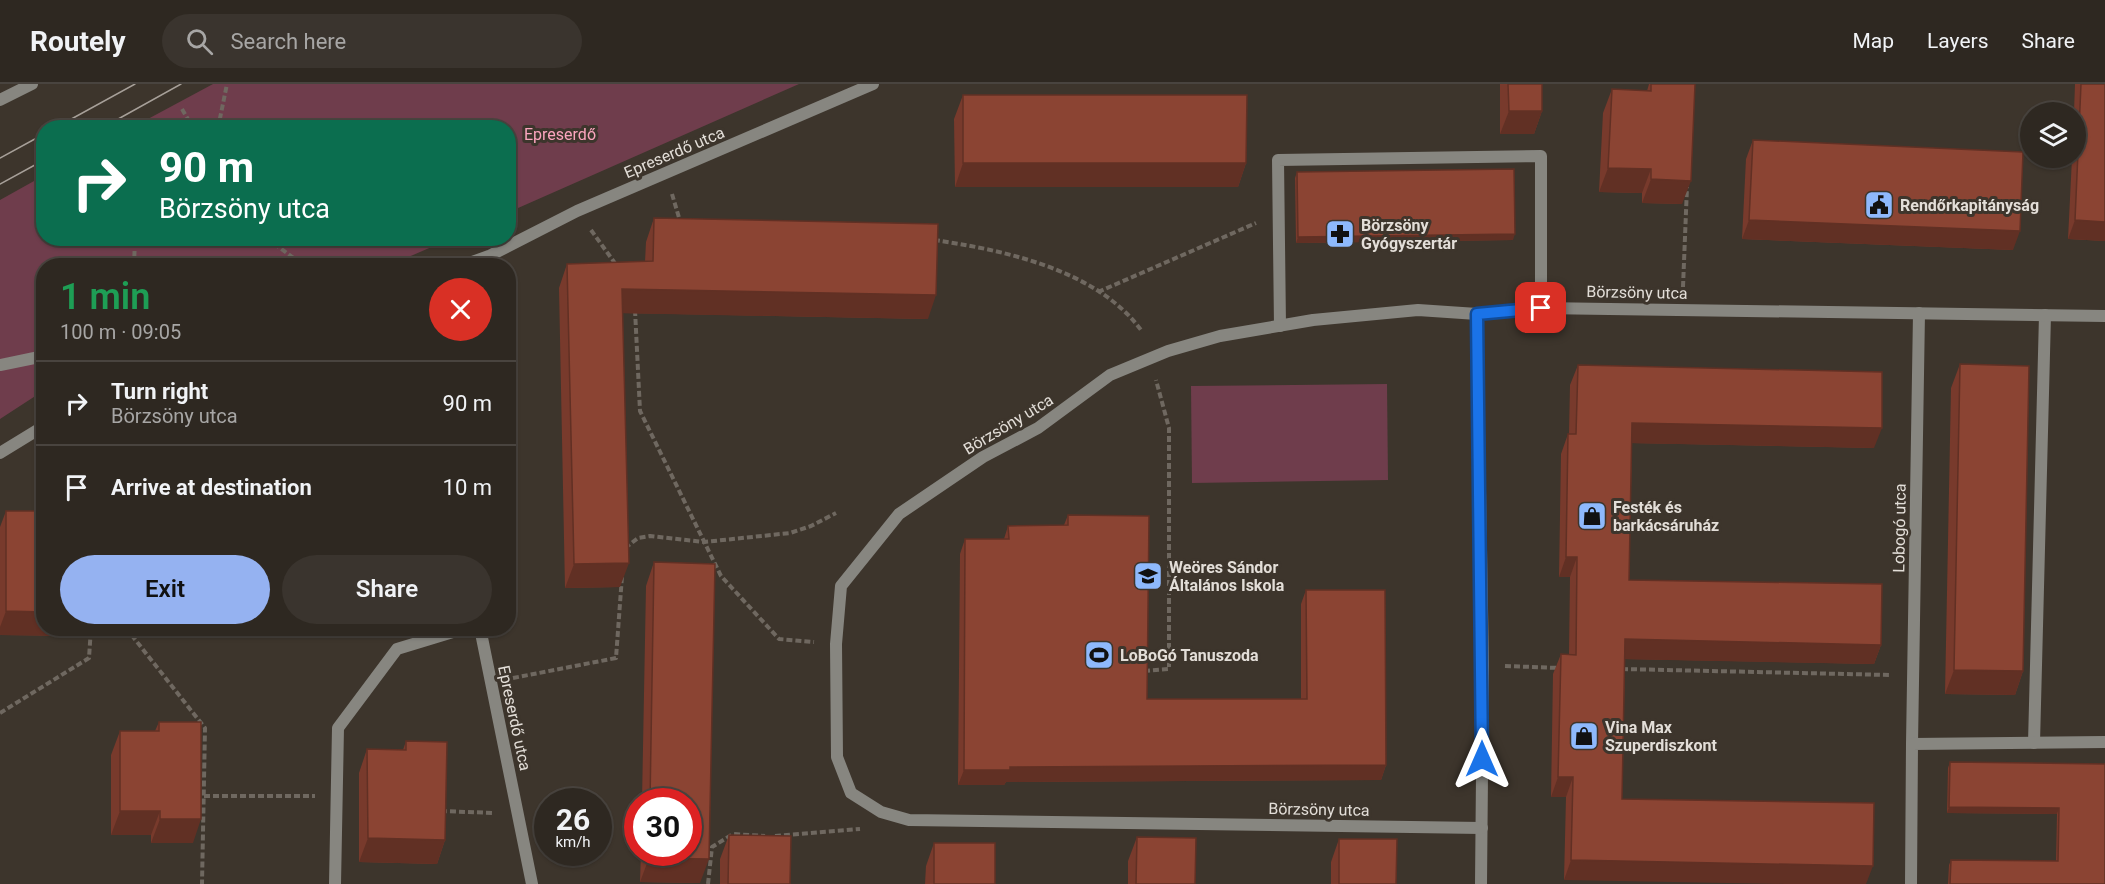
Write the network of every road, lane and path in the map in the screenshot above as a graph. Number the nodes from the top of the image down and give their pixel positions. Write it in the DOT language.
graph roads {
  1 [pos="32,84"];
  2 [pos="227,84"];
  3 [pos="873,84"];
  4 [pos="0,100"];
  5 [pos="183,109"];
  6 [pos="189,120"];
  7 [pos="220,120"];
  8 [pos="665,172"];
  9 [pos="1688,180"];
  10 [pos="577,211"];
  11 [pos="1278,213"];
  12 [pos="684,232"];
  13 [pos="931,240"];
  14 [pos="516,242"];
  15 [pos="278,246"];
  16 [pos="509,246"];
  17 [pos="489,256"];
  18 [pos="293,258"];
  19 [pos="483,258"];
  20 [pos="622,273"];
  21 [pos="1097,292"];
  22 [pos="634,300"];
  23 [pos="1541,308"];
  24 [pos="1682,310"];
  25 [pos="1919,313"];
  26 [pos="1477,314"];
  27 [pos="2045,315"];
  28 [pos="2105,316"];
  29 [pos="1280,326"];
  30 [pos="1141,330"];
  31 [pos="36,358"];
  32 [pos="1150,359"];
  33 [pos="0,365"];
  34 [pos="36,431"];
  35 [pos="0,453"];
  36 [pos="836,513"];
  37 [pos="704,542"];
  38 [pos="624,555"];
  39 [pos="623,564"];
  40 [pos="90,636"];
  41 [pos="132,636"];
  42 [pos="441,636"];
  43 [pos="482,636"];
  44 [pos="836,644"];
  45 [pos="1483,666"];
  46 [pos="1567,668"];
  47 [pos="1615,669"];
  48 [pos="1142,671"];
  49 [pos="1913,676"];
  50 [pos="491,682"];
  51 [pos="0,713"];
  52 [pos="2105,742"];
  53 [pos="2034,743"];
  54 [pos="1912,744"];
  55 [pos="204,796"];
  56 [pos="337,796"];
  57 [pos="437,811"];
  58 [pos="518,813"];
  59 [pos="867,827"];
  60 [pos="1482,828"];
  61 [pos="202,884"];
  62 [pos="335,884"];
  63 [pos="532,884"];
  64 [pos="708,884"];
  65 [pos="1481,884"];
  66 [pos="1911,884"];
  1 -- 4 [label="street"];
  2 -- 7 [label="path"];
  3 -- 8 [label="street, Epreserdő utca"];
  5 -- 6 [label="path"];
  8 -- 10 [label="street, Epreserdő utca"];
  8 -- 12 [label="path"];
  9 -- 24 [label="path"];
  10 -- 14 [label="street, Epreserdő utca"];
  10 -- 20 [label="path"];
  11 -- 21 [label="path"];
  11 -- 23 [label="street"];
  11 -- 29 [label="street"];
  13 -- 21 [label="path"];
  15 -- 18 [label="path"];
  16 -- 17 [label="street, Epreserdő utca"];
  17 -- 19 [label="street, Epreserdő utca"];
  21 -- 30 [label="path"];
  22 -- 37 [label="path"];
  23 -- 24 [label="street, Börzsöny utca"];
  23 -- 26 [label="street, Börzsöny utca"];
  24 -- 25 [label="street, Börzsöny utca"];
  25 -- 27 [label="street, Börzsöny utca"];
  25 -- 49 [label="street, Lobogó utca"];
  26 -- 29 [label="street, Börzsöny utca"];
  26 -- 45 [label="street"];
  27 -- 28 [label="street, Börzsöny utca"];
  27 -- 53 [label="street"];
  29 -- 32 [label="street, Börzsöny utca"];
  31 -- 33 [label="street"];
  32 -- 44 [label="street, Börzsöny utca"];
  32 -- 48 [label="path"];
  34 -- 35 [label="street"];
  36 -- 37 [label="path"];
  37 -- 38 [label="path"];
  37 -- 44 [label="path"];
  39 -- 50 [label="path"];
  40 -- 51 [label="path"];
  41 -- 55 [label="path"];
  42 -- 56 [label="street"];
  43 -- 50 [label="street, Epreserdő utca"];
  44 -- 60 [label="street, Börzsöny utca"];
  45 -- 46 [label="path"];
  45 -- 60 [label="street"];
  47 -- 49 [label="path"];
  49 -- 54 [label="street, Lobogó utca"];
  50 -- 58 [label="street, Epreserdő utca"];
  52 -- 53 [label="street"];
  53 -- 54 [label="street"];
  54 -- 66 [label="street, Lobogó utca"];
  55 -- 56 [label="path"];
  55 -- 61 [label="path"];
  56 -- 62 [label="street"];
  57 -- 58 [label="path"];
  58 -- 63 [label="street, Epreserdő utca"];
  59 -- 64 [label="path"];
  60 -- 65 [label="street"];
}
